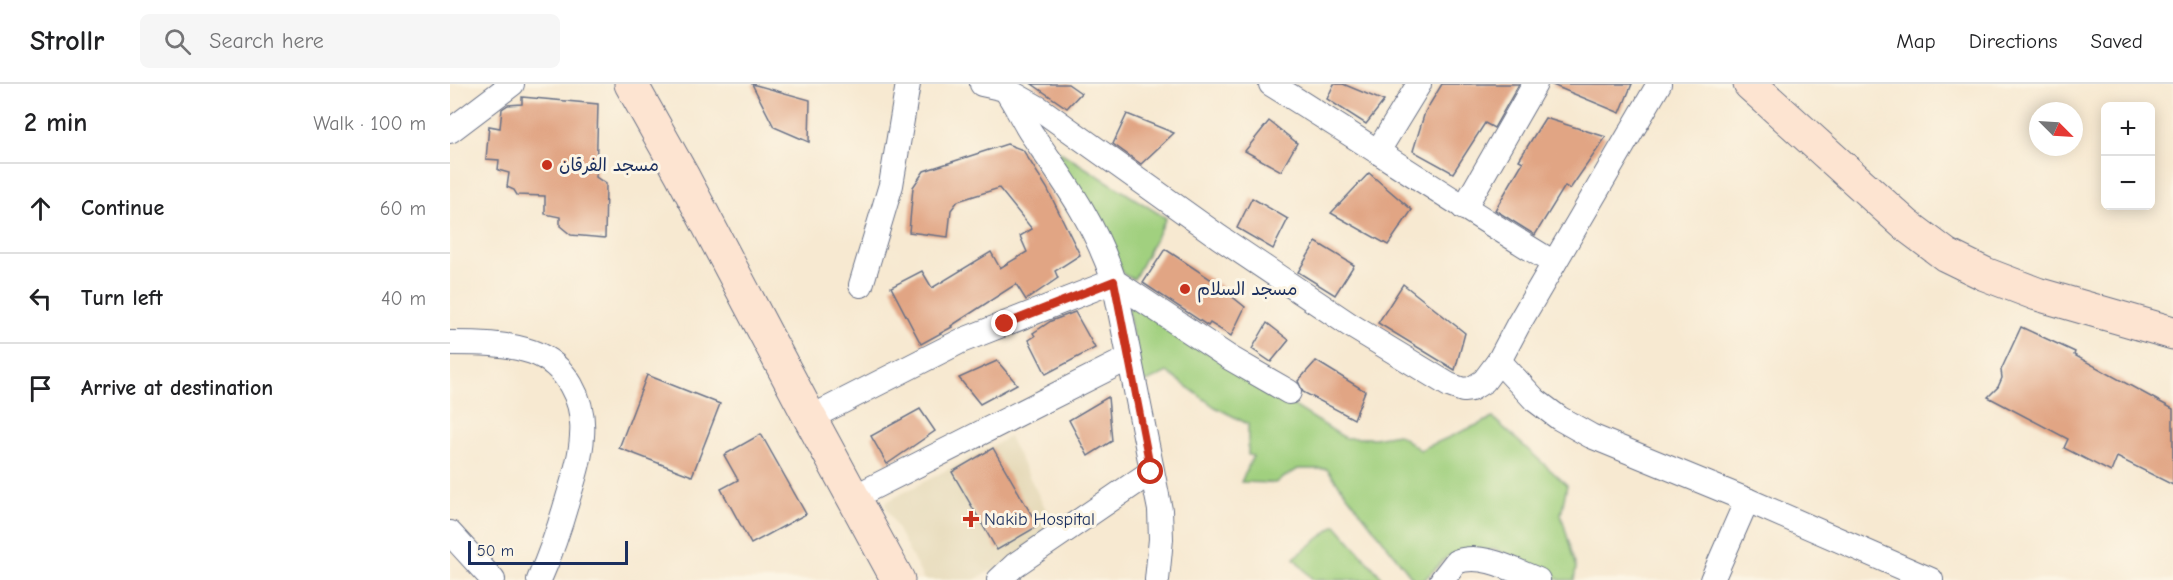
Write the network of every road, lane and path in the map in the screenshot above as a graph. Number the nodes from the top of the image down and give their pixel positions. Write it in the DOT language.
graph roads {
  1 [pos="512,84"];
  2 [pos="631,84"];
  3 [pos="908,84"];
  4 [pos="982,84"];
  5 [pos="1419,84"];
  6 [pos="1535,84"];
  7 [pos="1659,84"];
  8 [pos="1750,84"];
  9 [pos="1005,86"];
  10 [pos="1286,88"];
  11 [pos="450,131"];
  12 [pos="1378,151"];
  13 [pos="1464,208"];
  14 [pos="1554,263"];
  15 [pos="1114,281"];
  16 [pos="861,285"];
  17 [pos="2173,333"];
  18 [pos="450,343"];
  19 [pos="1130,358"];
  20 [pos="1499,361"];
  21 [pos="1289,392"];
  22 [pos="810,418"];
  23 [pos="1151,472"];
  24 [pos="854,497"];
  25 [pos="1747,500"];
  26 [pos="450,533"];
  27 [pos="493,580"];
  28 [pos="539,580"];
  29 [pos="898,580"];
  30 [pos="999,580"];
  31 [pos="1157,580"];
  32 [pos="1442,580"];
  33 [pos="1538,580"];
  34 [pos="1712,580"];
  35 [pos="1931,580"];
  1 -- 11 [label="street"];
  2 -- 22 [label="main road"];
  3 -- 16 [label="street"];
  4 -- 9 [label="street"];
  5 -- 12 [label="street"];
  6 -- 13 [label="street"];
  7 -- 14 [label="street"];
  8 -- 17 [label="main road"];
  9 -- 15 [label="street"];
  9 -- 20 [label="street"];
  10 -- 12 [label="street"];
  12 -- 13 [label="street"];
  13 -- 14 [label="street"];
  14 -- 20 [label="street"];
  15 -- 19 [label="street"];
  15 -- 21 [label="street"];
  15 -- 22 [label="street"];
  18 -- 28 [label="street"];
  19 -- 23 [label="street"];
  19 -- 24 [label="street"];
  20 -- 25 [label="street"];
  22 -- 24 [label="main road"];
  23 -- 30 [label="street"];
  23 -- 31 [label="street"];
  24 -- 29 [label="main road"];
  25 -- 34 [label="street"];
  25 -- 35 [label="street"];
  26 -- 27 [label="street"];
  32 -- 33 [label="street"];
}
